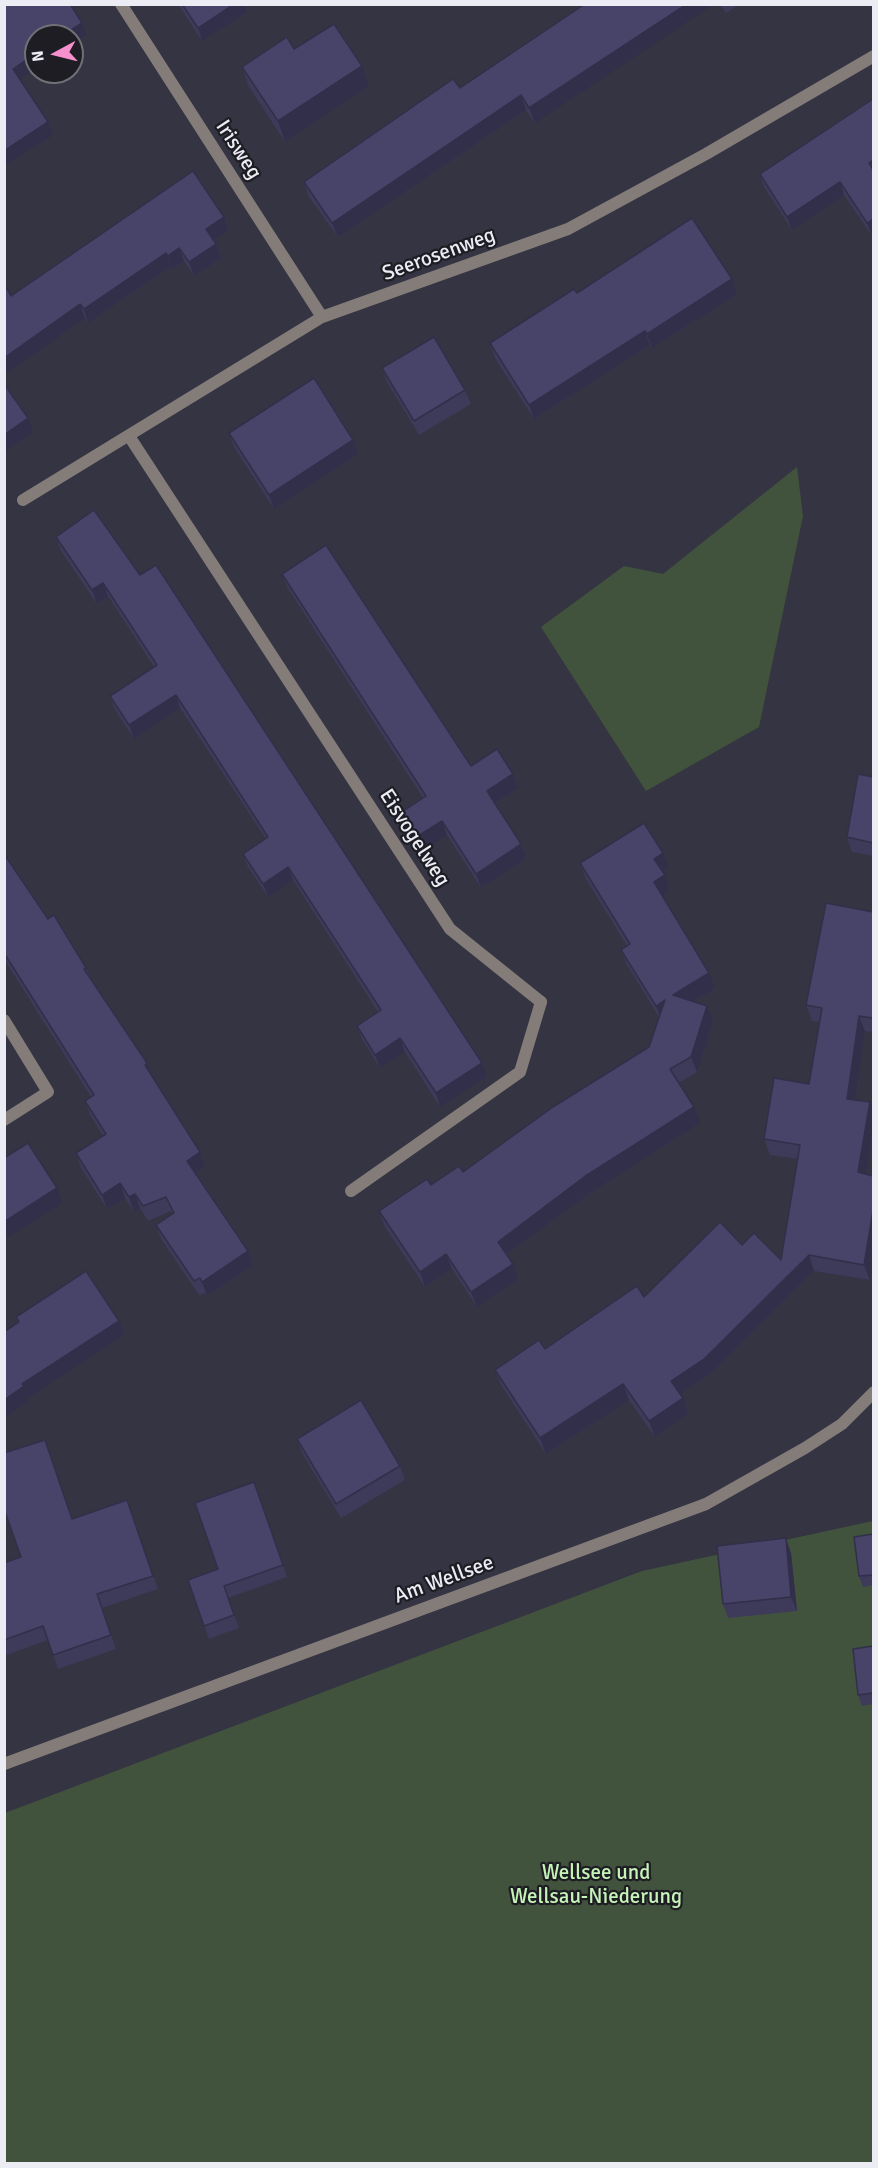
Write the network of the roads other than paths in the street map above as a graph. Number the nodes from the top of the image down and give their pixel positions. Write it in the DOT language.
graph roads {
  1 [pos="121,4"];
  2 [pos="873,56"];
  3 [pos="322,317"];
  4 [pos="129,436"];
  5 [pos="23,500"];
  6 [pos="4,1020"];
  7 [pos="4,1120"];
  8 [pos="351,1191"];
  9 [pos="873,1392"];
  10 [pos="4,1764"];
  1 -- 3 [label="street, Irisweg"];
  2 -- 3 [label="street, Seerosenweg"];
  3 -- 4 [label="street, Seerosenweg"];
  4 -- 5 [label="street, Seerosenweg"];
  4 -- 8 [label="street, Eisvogelweg"];
  6 -- 7 [label="street"];
  9 -- 10 [label="street, Am Wellsee"];
}
